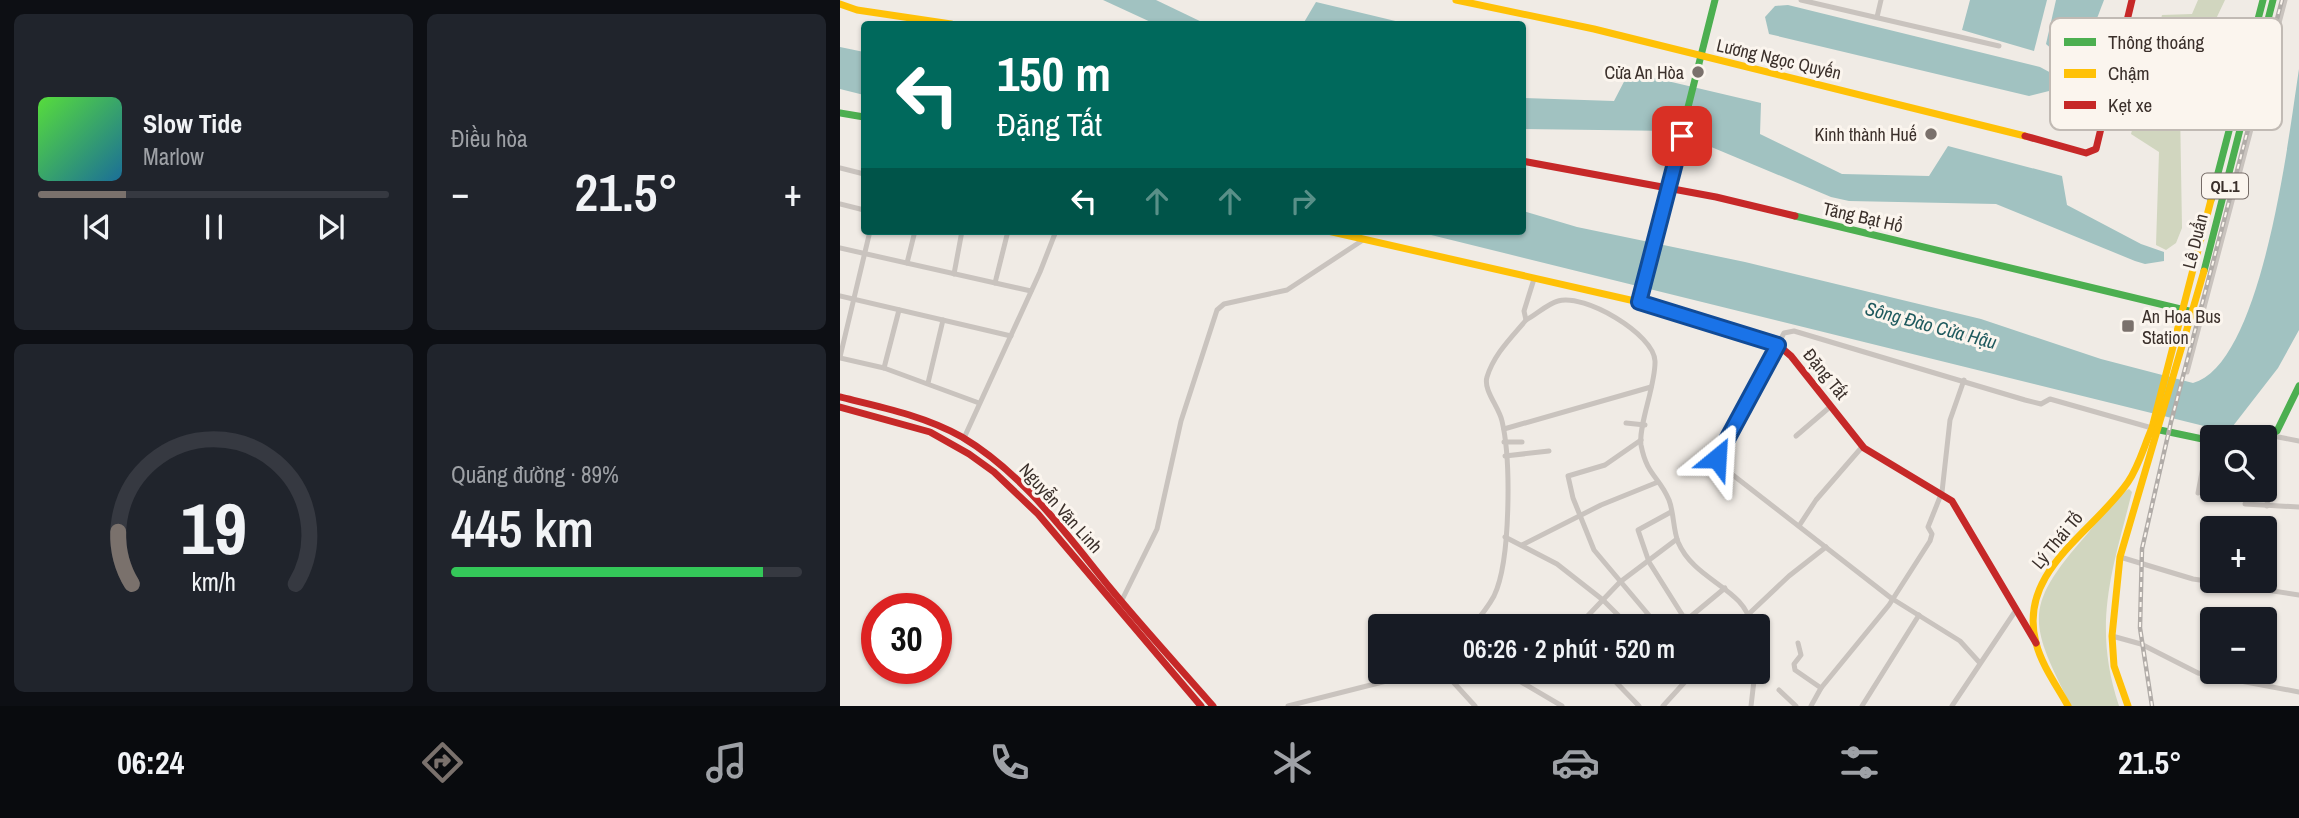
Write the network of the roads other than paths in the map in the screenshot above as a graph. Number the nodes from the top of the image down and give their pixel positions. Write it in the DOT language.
graph roads {
  1 [pos="1456,0"];
  2 [pos="1715,0"];
  3 [pos="1801,0"];
  4 [pos="1881,0"];
  5 [pos="2132,0"];
  6 [pos="2263,0"];
  7 [pos="2273,0"];
  8 [pos="2285,0"];
  9 [pos="840,4"];
  10 [pos="1877,17"];
  11 [pos="2128,18"];
  12 [pos="2259,18"];
  13 [pos="2267,18"];
  14 [pos="2280,18"];
  15 [pos="934,21"];
  16 [pos="1999,47"];
  17 [pos="1701,57"];
  18 [pos="840,113"];
  19 [pos="861,116"];
  20 [pos="2101,130"];
  21 [pos="2234,130"];
  22 [pos="2235,130"];
  23 [pos="2251,130"];
  24 [pos="1526,162"];
  25 [pos="840,168"];
  26 [pos="861,173"];
  27 [pos="1669,187"];
  28 [pos="840,204"];
  29 [pos="861,208"];
  30 [pos="869,235"];
  31 [pos="914,235"];
  32 [pos="961,235"];
  33 [pos="1007,235"];
  34 [pos="1054,235"];
  35 [pos="1344,235"];
  36 [pos="1363,240"];
  37 [pos="840,248"];
  38 [pos="864,254"];
  39 [pos="907,263"];
  40 [pos="954,274"];
  41 [pos="1534,278"];
  42 [pos="995,283"];
  43 [pos="1031,291"];
  44 [pos="840,296"];
  45 [pos="854,299"];
  46 [pos="1639,302"];
  47 [pos="899,310"];
  48 [pos="2182,310"];
  49 [pos="2193,313"];
  50 [pos="943,320"];
  51 [pos="1526,320"];
  52 [pos="844,326"];
  53 [pos="1010,336"];
  54 [pos="1778,345"];
  55 [pos="840,357"];
  56 [pos="884,368"];
  57 [pos="2187,372"];
  58 [pos="1964,380"];
  59 [pos="928,383"];
  60 [pos="2299,386"];
  61 [pos="1651,387"];
  62 [pos="840,397"];
  63 [pos="854,400"];
  64 [pos="979,402"];
  65 [pos="1831,405"];
  66 [pos="840,407"];
  67 [pos="852,410"];
  68 [pos="1626,423"];
  69 [pos="1645,425"];
  70 [pos="2276,425"];
  71 [pos="2156,427"];
  72 [pos="1504,429"];
  73 [pos="1797,436"];
  74 [pos="964,438"];
  75 [pos="2200,438"];
  76 [pos="2277,438"];
  77 [pos="1640,440"];
  78 [pos="2299,441"];
  79 [pos="1504,442"];
  80 [pos="1522,442"];
  81 [pos="1863,447"];
  82 [pos="1549,451"];
  83 [pos="1505,456"];
  84 [pos="1012,473"];
  85 [pos="1006,481"];
  86 [pos="1658,482"];
  87 [pos="2128,482"];
  88 [pos="2200,485"];
  89 [pos="2140,488"];
  90 [pos="1942,492"];
  91 [pos="2198,494"];
  92 [pos="2267,502"];
  93 [pos="2245,504"];
  94 [pos="2267,506"];
  95 [pos="2299,507"];
  96 [pos="1671,512"];
  97 [pos="1581,516"];
  98 [pos="1799,526"];
  99 [pos="1505,537"];
  100 [pos="1677,539"];
  101 [pos="1522,545"];
  102 [pos="1826,547"];
  103 [pos="2120,557"];
  104 [pos="1649,562"];
  105 [pos="1620,582"];
  106 [pos="1725,588"];
  107 [pos="2299,596"];
  108 [pos="1891,598"];
  109 [pos="1603,600"];
  110 [pos="1121,602"];
  111 [pos="2015,610"];
  112 [pos="1749,612"];
  113 [pos="1119,613"];
  114 [pos="1483,614"];
  115 [pos="1590,614"];
  116 [pos="1617,614"];
  117 [pos="1648,614"];
  118 [pos="1680,614"];
  119 [pos="1694,614"];
  120 [pos="1919,615"];
  121 [pos="2112,636"];
  122 [pos="1798,643"];
  123 [pos="2036,644"];
  124 [pos="1979,662"];
  125 [pos="1374,684"];
  126 [pos="1455,684"];
  127 [pos="1524,684"];
  128 [pos="1618,684"];
  129 [pos="1683,684"];
  130 [pos="1754,684"];
  131 [pos="1821,688"];
  132 [pos="1779,690"];
  133 [pos="2299,692"];
  134 [pos="1201,706"];
  135 [pos="1213,706"];
  136 [pos="1287,706"];
  137 [pos="1475,706"];
  138 [pos="1562,706"];
  139 [pos="1639,706"];
  140 [pos="1663,706"];
  141 [pos="1751,706"];
  142 [pos="1796,706"];
  143 [pos="1811,706"];
  144 [pos="1862,706"];
  145 [pos="1952,706"];
  146 [pos="2068,706"];
  147 [pos="2128,706"];
  1 -- 17 [label="main road, Lương Ngọc Quyến"];
  2 -- 17 [label="main road"];
  3 -- 10 [label="street"];
  4 -- 10 [label="street"];
  5 -- 11 [label="main road, Lương Ngọc Quyến"];
  6 -- 12 [label="main road, Lê Duẩn / QL.1"];
  7 -- 13 [label="main road, Lê Duẩn / QL.1"];
  8 -- 14 [label="street"];
  9 -- 15 [label="main road"];
  10 -- 16 [label="street"];
  17 -- 20 [label="main road, Lương Ngọc Quyến"];
  17 -- 27 [label="main road"];
  18 -- 19 [label="main road"];
  21 -- 48 [label="main road, Lê Duẩn / QL.1"];
  22 -- 49 [label="main road, Lê Duẩn / QL.1"];
  23 -- 57 [label="street"];
  24 -- 27 [label="main road, Tăng Bạt Hổ"];
  25 -- 26 [label="street"];
  27 -- 46 [label="main road"];
  27 -- 48 [label="main road, Tăng Bạt Hổ"];
  28 -- 29 [label="street"];
  30 -- 38 [label="street"];
  31 -- 39 [label="street"];
  32 -- 40 [label="street"];
  33 -- 42 [label="street"];
  34 -- 43 [label="street"];
  35 -- 36 [label="main road, Đặng Tất"];
  36 -- 41 [label="main road, Đặng Tất"];
  36 -- 110 [label="street"];
  37 -- 38 [label="street"];
  38 -- 39 [label="street"];
  38 -- 45 [label="street"];
  39 -- 40 [label="street"];
  40 -- 42 [label="street"];
  41 -- 46 [label="main road, Đặng Tất"];
  41 -- 51 [label="street"];
  42 -- 43 [label="street"];
  43 -- 53 [label="street"];
  44 -- 45 [label="street"];
  45 -- 47 [label="street"];
  45 -- 52 [label="street"];
  46 -- 54 [label="main road, Đặng Tất"];
  47 -- 50 [label="street"];
  47 -- 56 [label="street"];
  48 -- 49 [label="main road, Tăng Bạt Hổ"];
  48 -- 71 [label="main road, Lê Duẩn / QL.1"];
  49 -- 71 [label="main road, Lê Duẩn / QL.1"];
  50 -- 53 [label="street"];
  50 -- 59 [label="street"];
  51 -- 61 [label="street"];
  51 -- 72 [label="street"];
  52 -- 55 [label="street"];
  53 -- 64 [label="street"];
  54 -- 58 [label="street"];
  54 -- 65 [label="main road, Đặng Tất"];
  54 -- 98 [label="street"];
  55 -- 56 [label="street"];
  56 -- 59 [label="street"];
  58 -- 71 [label="street"];
  58 -- 90 [label="street"];
  59 -- 64 [label="street"];
  60 -- 70 [label="main road"];
  61 -- 69 [label="street"];
  61 -- 72 [label="street"];
  62 -- 63 [label="main road, Nguyễn Văn Linh"];
  63 -- 67 [label="main road"];
  63 -- 74 [label="main road, Nguyễn Văn Linh"];
  64 -- 74 [label="street"];
  65 -- 73 [label="street"];
  65 -- 81 [label="main road, Đặng Tất"];
  66 -- 67 [label="main road, Nguyễn Văn Linh"];
  67 -- 85 [label="main road, Nguyễn Văn Linh"];
  68 -- 69 [label="street"];
  69 -- 77 [label="street"];
  71 -- 75 [label="main road"];
  71 -- 87 [label="main road, Lê Duẩn / QL.1"];
  71 -- 89 [label="main road, Lê Duẩn / QL.1"];
  72 -- 79 [label="street"];
  74 -- 84 [label="main road, Nguyễn Văn Linh"];
  76 -- 78 [label="street"];
  77 -- 86 [label="street"];
  77 -- 97 [label="street"];
  79 -- 80 [label="street"];
  79 -- 83 [label="street"];
  81 -- 90 [label="main road, Đặng Tất"];
  81 -- 98 [label="street"];
  82 -- 83 [label="street"];
  83 -- 99 [label="street"];
  84 -- 85 [label="main road"];
  84 -- 110 [label="main road, Nguyễn Văn Linh"];
  85 -- 113 [label="main road, Nguyễn Văn Linh"];
  86 -- 96 [label="street"];
  86 -- 97 [label="street"];
  87 -- 89 [label="main road"];
  87 -- 123 [label="main road, Lý Thái Tổ / QL.1"];
  88 -- 91 [label="street"];
  89 -- 103 [label="main road, QL.1"];
  90 -- 108 [label="street"];
  90 -- 111 [label="main road, Đặng Tất"];
  92 -- 94 [label="street"];
  93 -- 94 [label="street"];
  94 -- 95 [label="street"];
  96 -- 100 [label="street"];
  96 -- 104 [label="street"];
  97 -- 101 [label="street"];
  97 -- 105 [label="street"];
  98 -- 102 [label="street"];
  99 -- 101 [label="street"];
  99 -- 114 [label="street"];
  100 -- 104 [label="street"];
  100 -- 106 [label="street"];
  101 -- 109 [label="street"];
  102 -- 108 [label="street"];
  102 -- 112 [label="street"];
  103 -- 107 [label="street"];
  103 -- 121 [label="main road, QL.1"];
  104 -- 105 [label="street"];
  104 -- 118 [label="street"];
  105 -- 109 [label="street"];
  105 -- 117 [label="street"];
  106 -- 112 [label="street"];
  106 -- 119 [label="street"];
  108 -- 120 [label="street"];
  108 -- 131 [label="street"];
  109 -- 115 [label="street"];
  109 -- 116 [label="street"];
  110 -- 113 [label="street"];
  110 -- 135 [label="main road, Nguyễn Văn Linh"];
  111 -- 123 [label="main road, Đặng Tất"];
  111 -- 124 [label="street"];
  113 -- 134 [label="main road, Nguyễn Văn Linh"];
  120 -- 124 [label="street"];
  120 -- 144 [label="street"];
  121 -- 133 [label="street"];
  121 -- 147 [label="main road, QL.1"];
  122 -- 131 [label="street"];
  123 -- 146 [label="main road, Lý Thái Tổ / QL.1"];
  124 -- 145 [label="street"];
  125 -- 136 [label="street"];
  126 -- 137 [label="street"];
  127 -- 138 [label="street"];
  128 -- 139 [label="street"];
  129 -- 140 [label="street"];
  130 -- 141 [label="street"];
  131 -- 143 [label="street"];
  132 -- 142 [label="street"];
}
